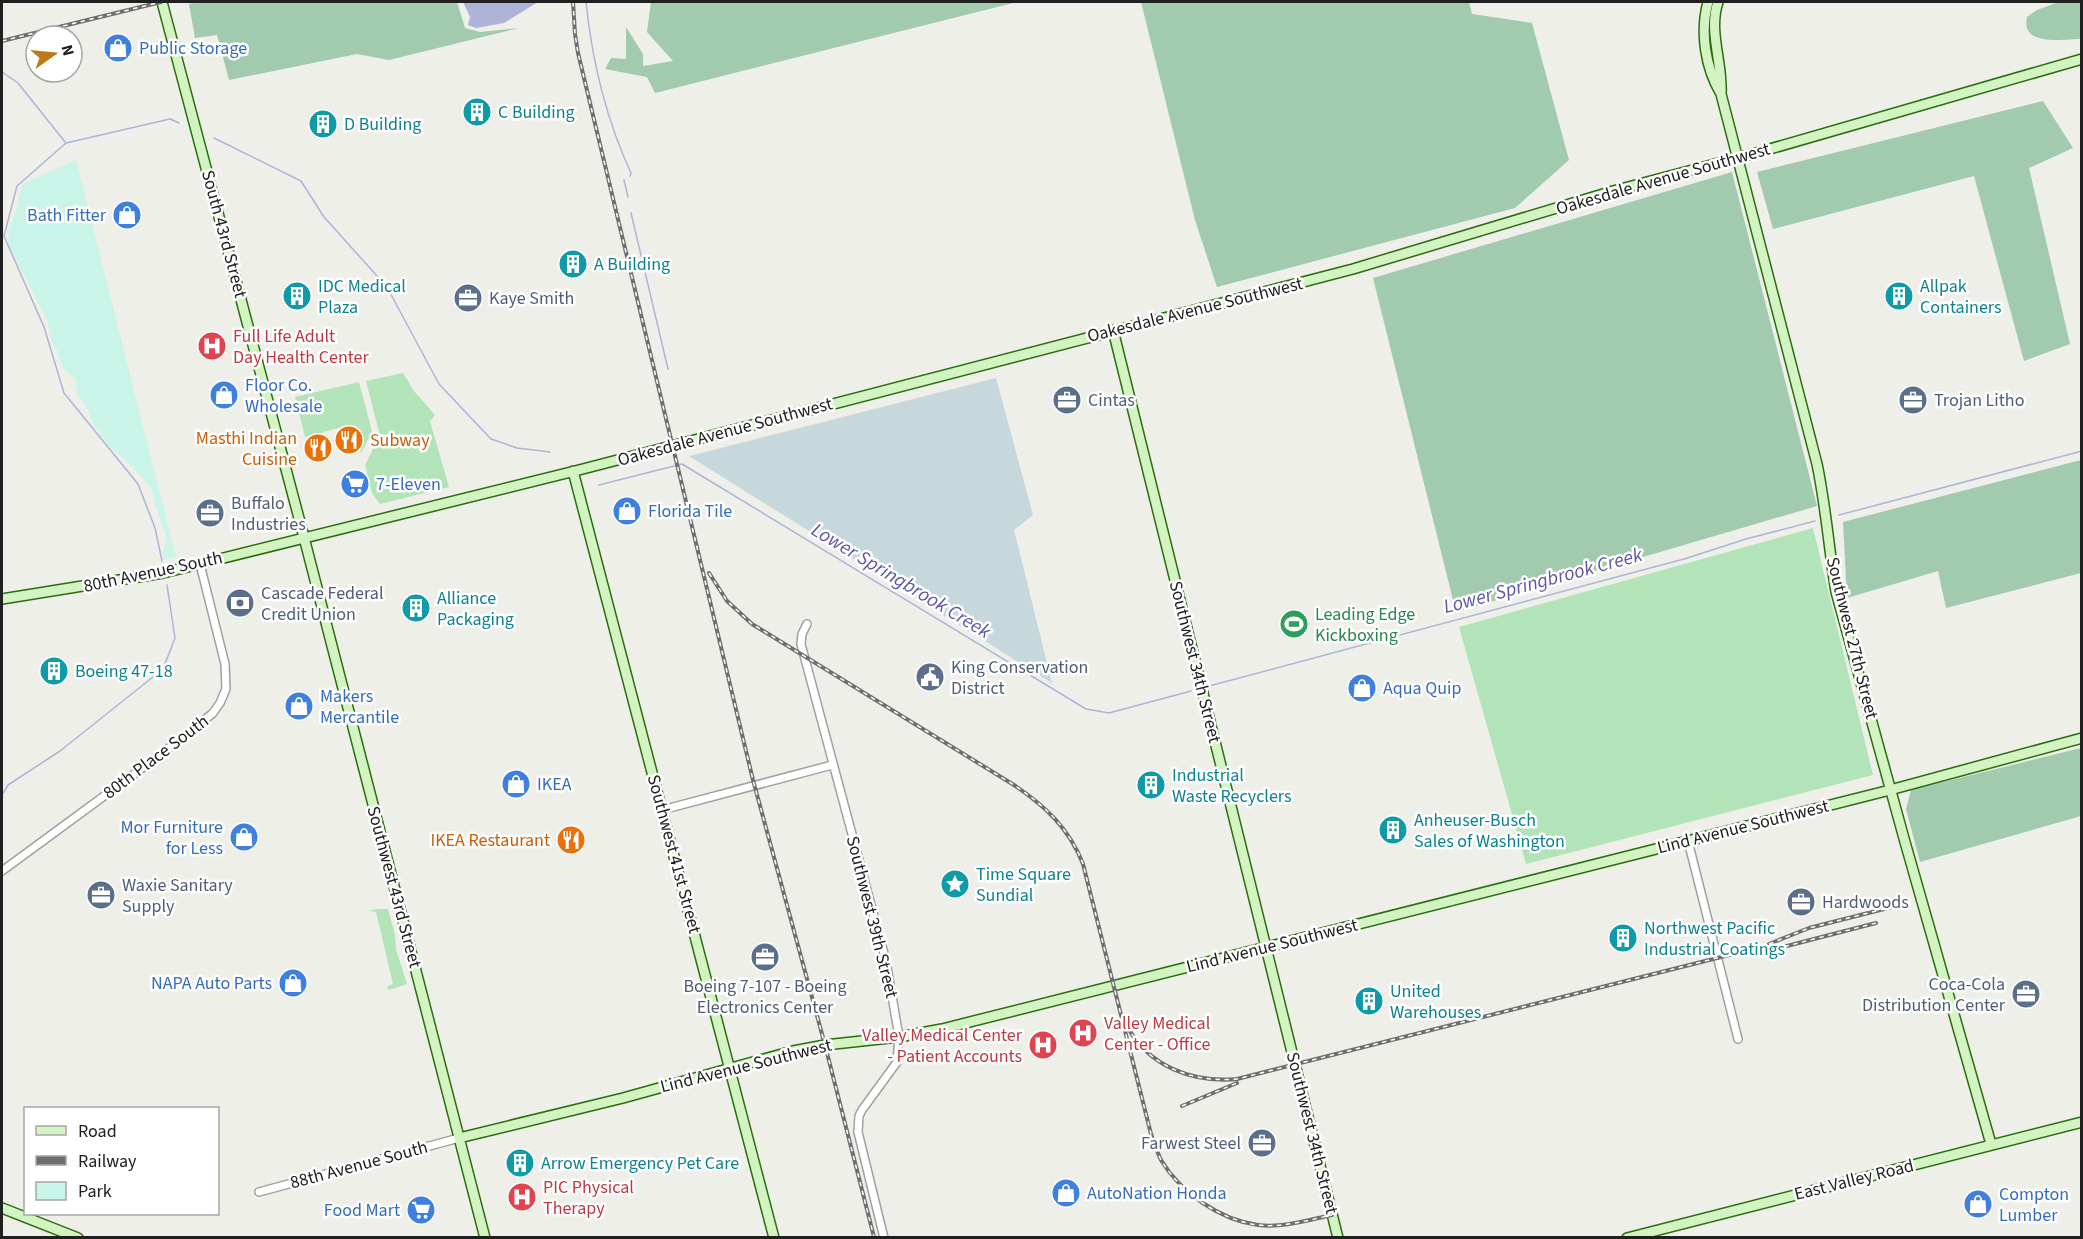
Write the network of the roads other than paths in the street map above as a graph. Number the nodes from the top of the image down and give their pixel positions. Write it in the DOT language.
graph roads {
  1 [pos="162,2"];
  2 [pos="1708,2"];
  3 [pos="1718,2"];
  4 [pos="2082,59"];
  5 [pos="1721,94"];
  6 [pos="1738,158"];
  7 [pos="1113,330"];
  8 [pos="573,471"];
  9 [pos="303,537"];
  10 [pos="200,564"];
  11 [pos="2,599"];
  12 [pos="807,624"];
  13 [pos="2082,738"];
  14 [pos="832,765"];
  15 [pos="1890,790"];
  16 [pos="662,810"];
  17 [pos="1688,841"];
  18 [pos="2,871"];
  19 [pos="1266,947"];
  20 [pos="899,1037"];
  21 [pos="1738,1039"];
  22 [pos="729,1068"];
  23 [pos="2082,1122"];
  24 [pos="459,1138"];
  25 [pos="1991,1144"];
  26 [pos="259,1192"];
  27 [pos="2,1208"];
  28 [pos="78,1238"];
  29 [pos="485,1238"];
  30 [pos="774,1238"];
  31 [pos="884,1238"];
  32 [pos="1338,1238"];
  33 [pos="1627,1238"];
  1 -- 9 [label="street, South 43rd Street"];
  2 -- 5 [label="street, Southwest 27th Street"];
  3 -- 5 [label="street, Southwest 27th Street"];
  4 -- 6 [label="street, Oakesdale Avenue Southwest"];
  5 -- 6 [label="street, Southwest 27th Street"];
  6 -- 7 [label="street, Oakesdale Avenue Southwest"];
  6 -- 15 [label="street, Southwest 27th Street"];
  7 -- 8 [label="street, Oakesdale Avenue Southwest"];
  7 -- 19 [label="street, Southwest 34th Street"];
  8 -- 9 [label="street, Oakesdale Avenue Southwest"];
  8 -- 16 [label="street, Southwest 41st Street"];
  9 -- 10 [label="street, 80th Avenue South"];
  9 -- 24 [label="street, Southwest 43rd Street"];
  10 -- 11 [label="street, 80th Avenue South"];
  10 -- 18 [label="street, 80th Place South"];
  12 -- 14 [label="street, Southwest 39th Street"];
  13 -- 15 [label="street, Lind Avenue Southwest"];
  14 -- 16 [label="street"];
  14 -- 20 [label="street, Southwest 39th Street"];
  15 -- 17 [label="street, Lind Avenue Southwest"];
  15 -- 25 [label="street, Southwest 27th Street"];
  16 -- 22 [label="street, Southwest 41st Street"];
  17 -- 19 [label="street, Lind Avenue Southwest"];
  17 -- 21 [label="street"];
  19 -- 20 [label="street, Lind Avenue Southwest"];
  19 -- 32 [label="street, Southwest 34th Street"];
  20 -- 22 [label="street, Lind Avenue Southwest"];
  20 -- 31 [label="street, Southwest 39th Street"];
  22 -- 24 [label="street, Lind Avenue Southwest"];
  22 -- 30 [label="street, Southwest 41st Street"];
  23 -- 25 [label="street, East Valley Road"];
  24 -- 26 [label="street, 88th Avenue South"];
  24 -- 29 [label="street, Southwest 43rd Street"];
  25 -- 33 [label="street, East Valley Road"];
  27 -- 28 [label="street"];
}
